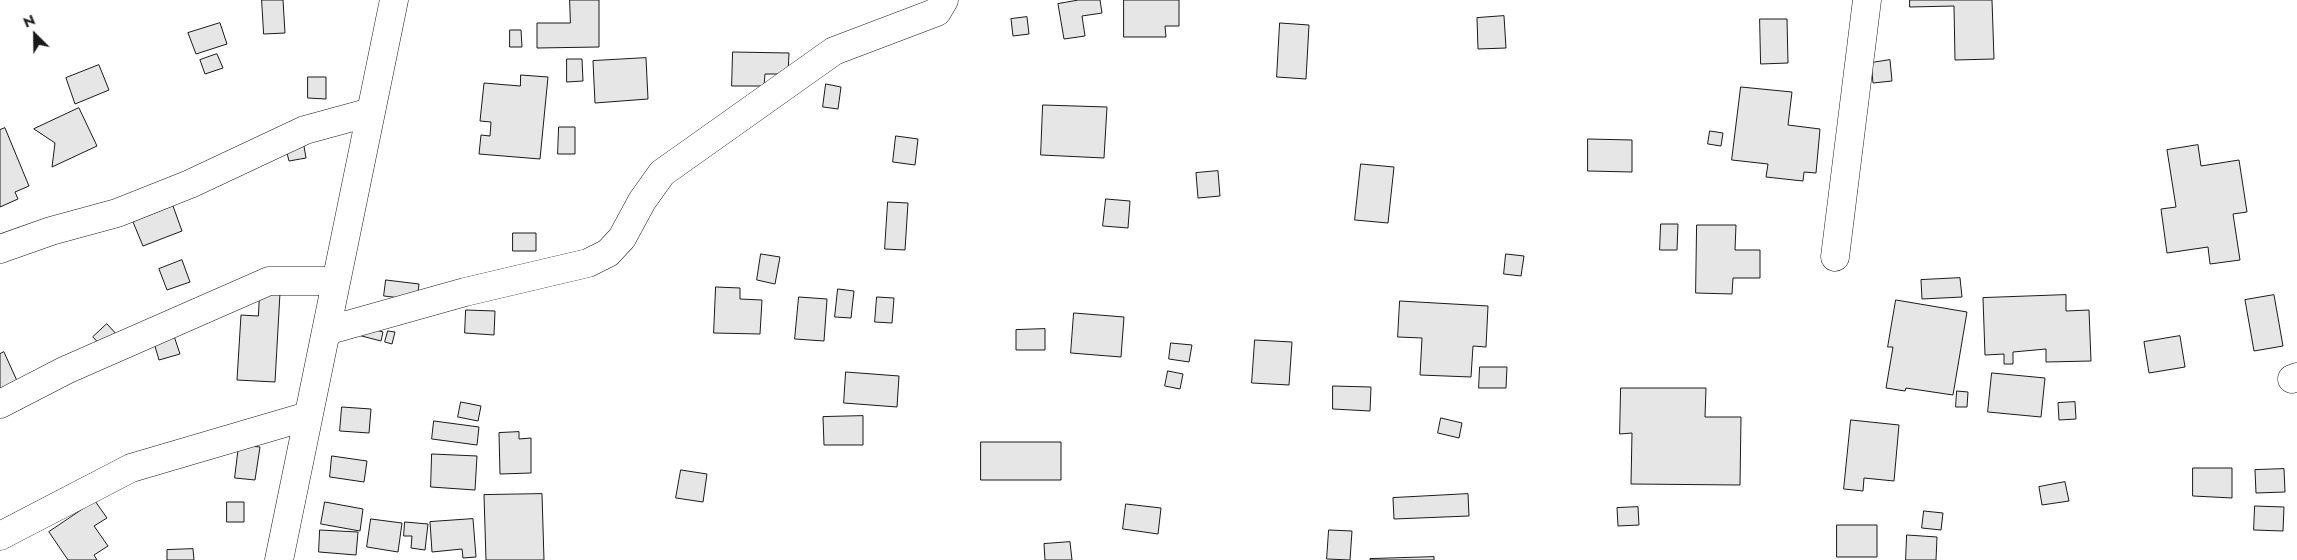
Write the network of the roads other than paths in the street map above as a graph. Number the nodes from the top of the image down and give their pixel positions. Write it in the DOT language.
graph roads {
  1 [pos="394,0"];
  2 [pos="944,0"];
  3 [pos="1867,0"];
  4 [pos="370,112"];
  5 [pos="0,249"];
  6 [pos="1835,257"];
  7 [pos="336,282"];
  8 [pos="326,331"];
  9 [pos="0,404"];
  10 [pos="308,416"];
  11 [pos="0,536"];
  12 [pos="279,560"];
  1 -- 4 [label="street"];
  2 -- 8 [label="street"];
  3 -- 6 [label="street"];
  4 -- 5 [label="street"];
  4 -- 7 [label="street"];
  7 -- 8 [label="street"];
  7 -- 9 [label="street"];
  8 -- 10 [label="street"];
  10 -- 11 [label="street"];
  10 -- 12 [label="street"];
}
